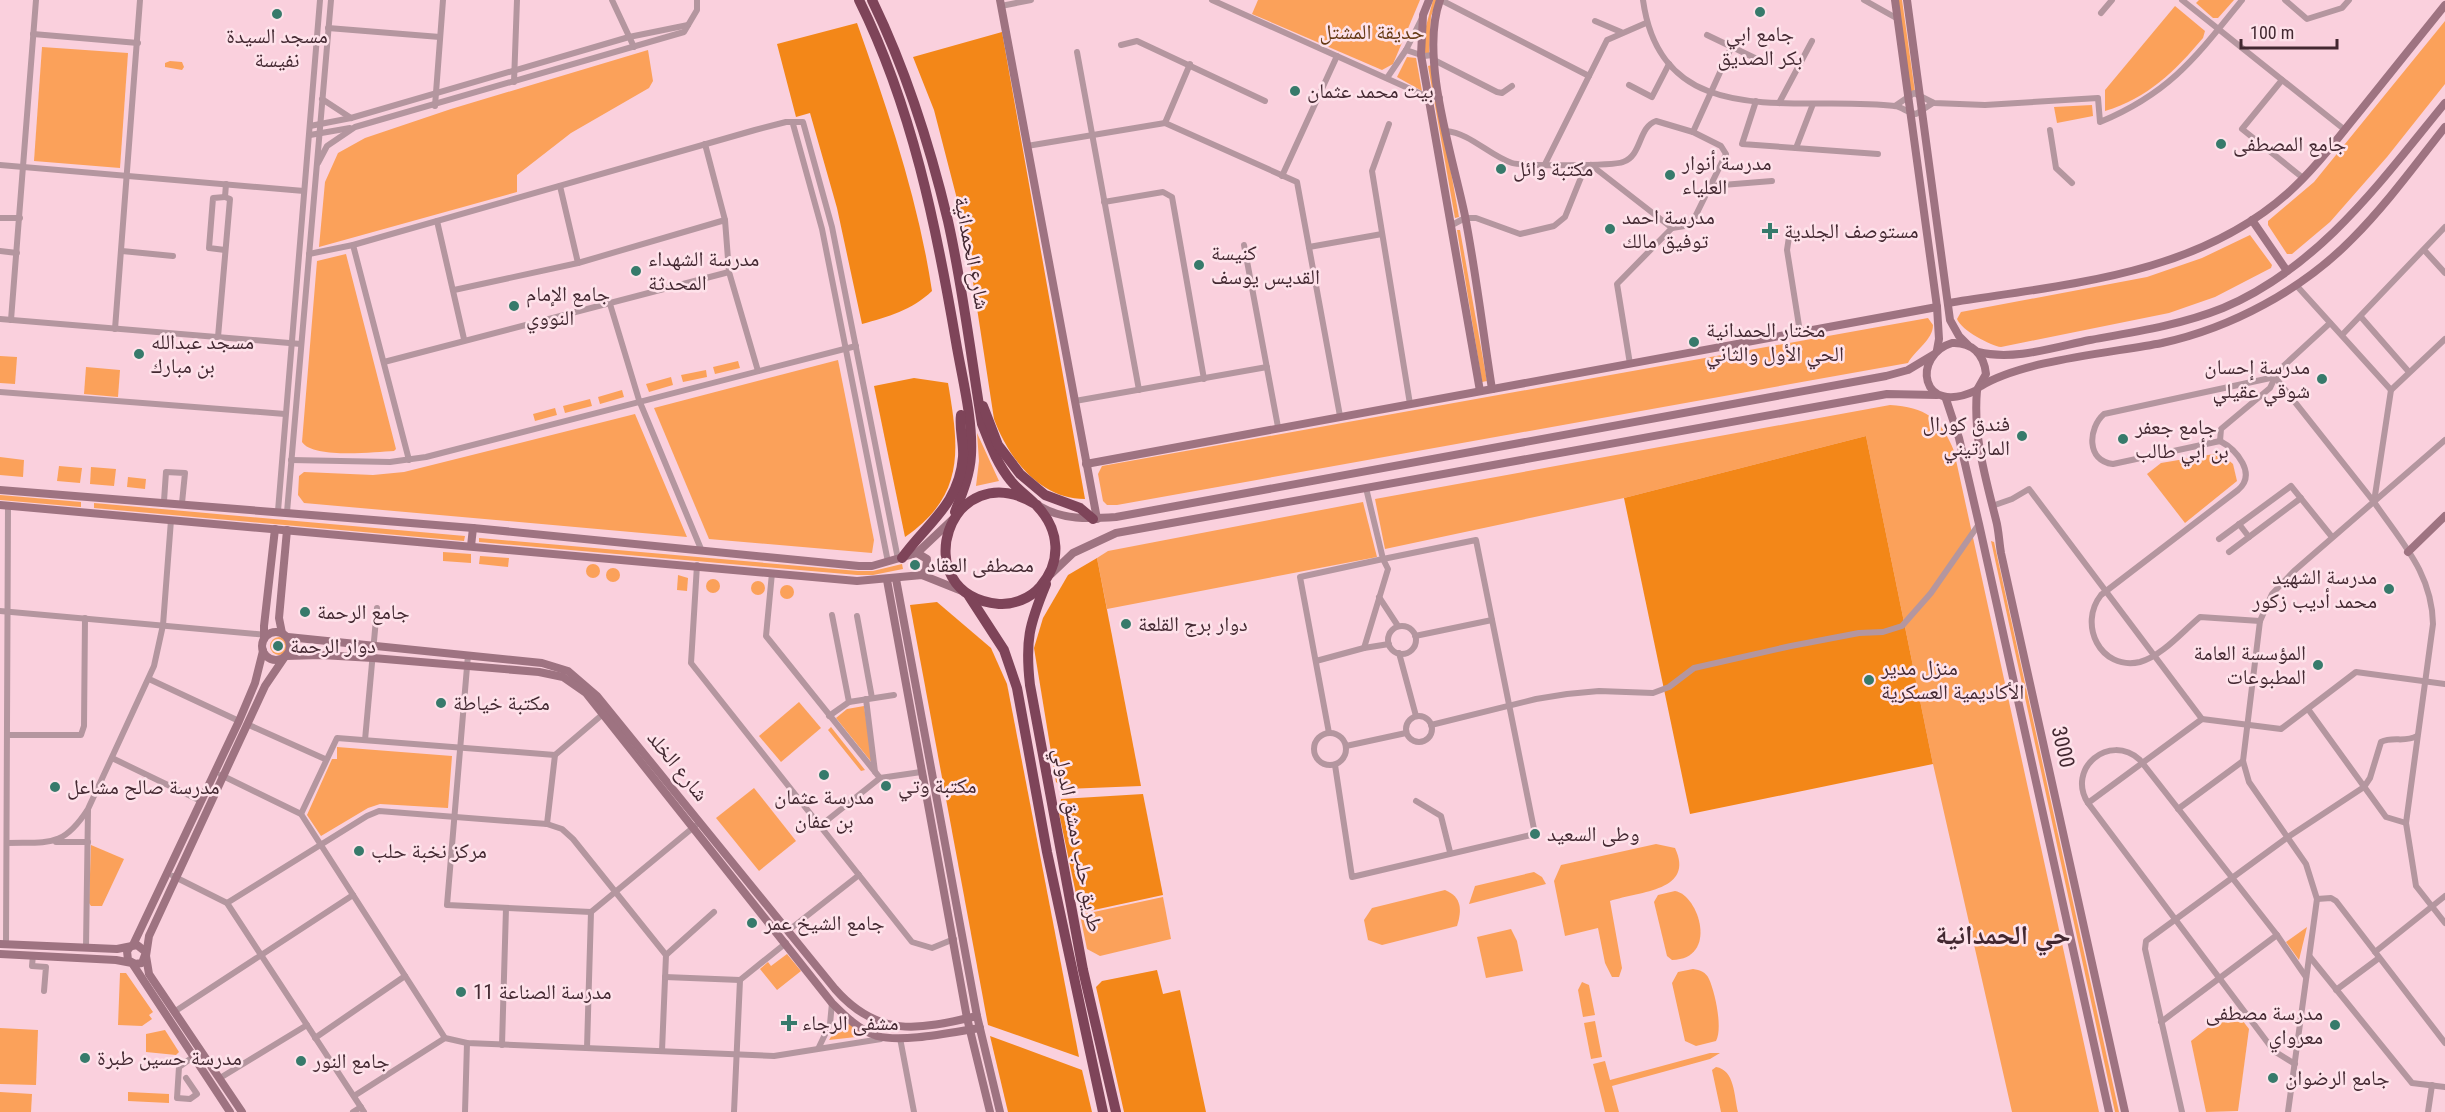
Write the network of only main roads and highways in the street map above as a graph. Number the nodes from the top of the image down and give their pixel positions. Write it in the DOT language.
graph roads {
  1 [pos="859,0"];
  2 [pos="872,0"];
  3 [pos="977,394"];
  4 [pos="965,397"];
  5 [pos="1037,505"];
  6 [pos="1095,519"];
  7 [pos="952,520"];
  8 [pos="900,559"];
  9 [pos="1050,575"];
  10 [pos="967,593"];
  11 [pos="1103,1112"];
  12 [pos="1116,1112"];
  1 -- 4 [label="highway, شارع الحمدانية"];
  2 -- 3 [label="highway, شارع الحمدانية"];
  3 -- 5 [label="highway, شارع الحمدانية"];
  3 -- 6 [label="highway"];
  4 -- 7 [label="highway, شارع الحمدانية"];
  4 -- 8 [label="highway"];
  5 -- 7 [label="highway"];
  5 -- 9 [label="highway"];
  7 -- 10 [label="highway"];
  9 -- 10 [label="highway"];
  9 -- 12 [label="highway, طريق حلب دمشق الدولي"];
  10 -- 11 [label="highway"];
}
